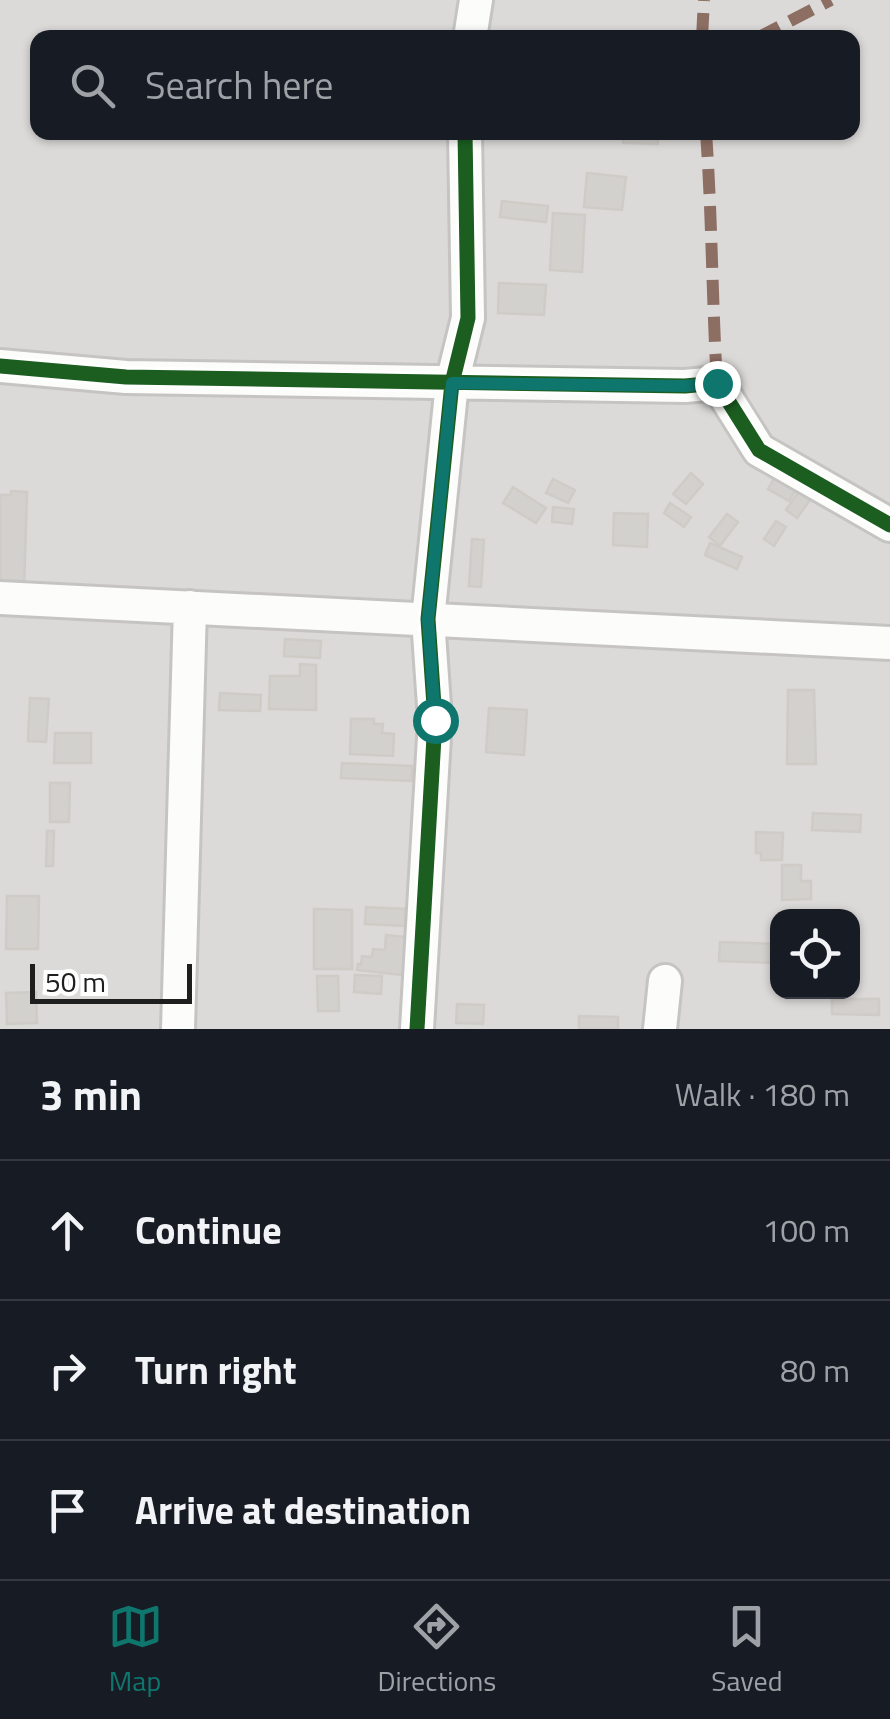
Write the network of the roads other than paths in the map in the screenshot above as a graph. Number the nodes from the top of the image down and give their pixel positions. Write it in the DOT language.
graph roads {
  1 [pos="476,0"];
  2 [pos="471,30"];
  3 [pos="465,140"];
  4 [pos="0,366"];
  5 [pos="452,383"];
  6 [pos="890,525"];
  7 [pos="0,598"];
  8 [pos="190,607"];
  9 [pos="428,619"];
  10 [pos="890,643"];
  11 [pos="665,982"];
  12 [pos="178,1029"];
  13 [pos="418,1029"];
  14 [pos="660,1029"];
  1 -- 2 [label="street"];
  3 -- 5 [label="street"];
  4 -- 5 [label="street"];
  5 -- 6 [label="street"];
  5 -- 9 [label="street"];
  7 -- 8 [label="street"];
  8 -- 9 [label="street"];
  8 -- 12 [label="street"];
  9 -- 10 [label="street"];
  9 -- 13 [label="street"];
  11 -- 14 [label="street"];
}
